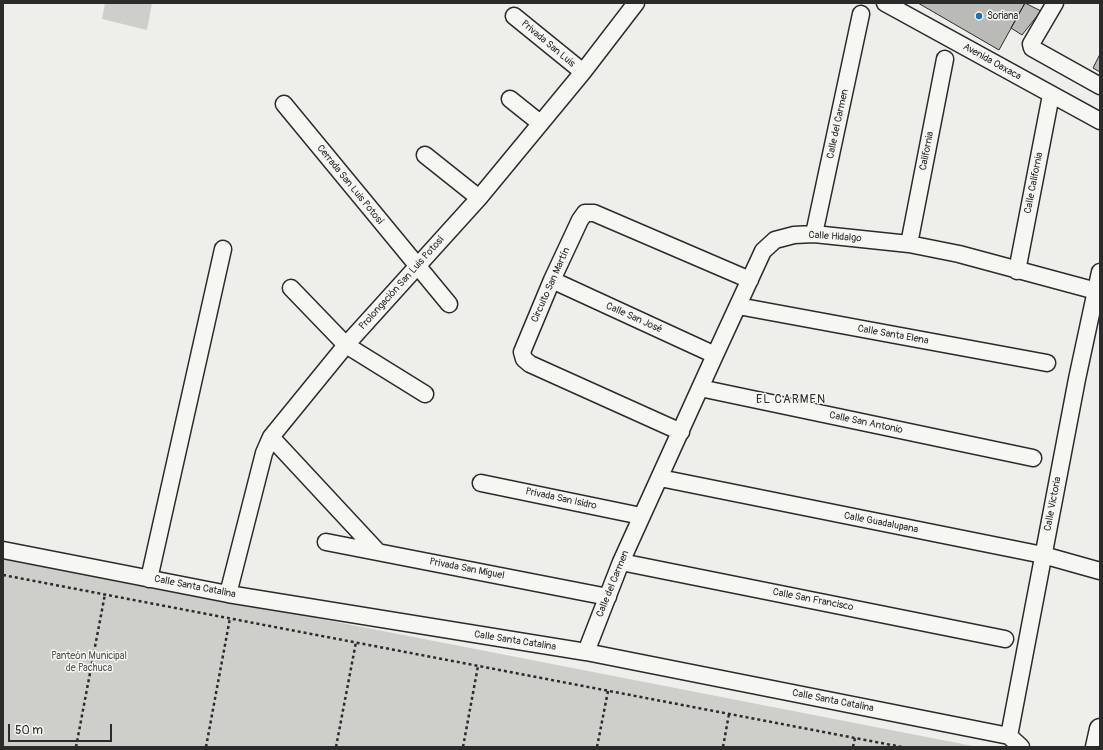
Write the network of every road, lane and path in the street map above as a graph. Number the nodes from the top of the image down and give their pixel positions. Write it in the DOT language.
graph roads {
  1 [pos="636,3"];
  2 [pos="885,3"];
  3 [pos="1055,3"];
  4 [pos="861,14"];
  5 [pos="514,16"];
  6 [pos="945,59"];
  7 [pos="582,72"];
  8 [pos="1081,76"];
  9 [pos="1100,86"];
  10 [pos="1051,95"];
  11 [pos="1100,98"];
  12 [pos="510,100"];
  13 [pos="284,104"];
  14 [pos="1100,120"];
  15 [pos="540,124"];
  16 [pos="425,155"];
  17 [pos="478,198"];
  18 [pos="814,234"];
  19 [pos="910,244"];
  20 [pos="223,249"];
  21 [pos="417,265"];
  22 [pos="1016,271"];
  23 [pos="1100,272"];
  24 [pos="552,280"];
  25 [pos="750,280"];
  26 [pos="291,288"];
  27 [pos="1098,292"];
  28 [pos="449,304"];
  29 [pos="738,306"];
  30 [pos="346,345"];
  31 [pos="715,355"];
  32 [pos="1047,363"];
  33 [pos="700,388"];
  34 [pos="425,394"];
  35 [pos="680,432"];
  36 [pos="271,437"];
  37 [pos="1033,458"];
  38 [pos="660,478"];
  39 [pos="482,483"];
  40 [pos="641,516"];
  41 [pos="326,542"];
  42 [pos="3,550"];
  43 [pos="378,552"];
  44 [pos="1043,555"];
  45 [pos="621,562"];
  46 [pos="1100,571"];
  47 [pos="3,575"];
  48 [pos="149,579"];
  49 [pos="105,594"];
  50 [pos="228,594"];
  51 [pos="608,597"];
  52 [pos="230,618"];
  53 [pos="1005,639"];
  54 [pos="356,642"];
  55 [pos="586,652"];
  56 [pos="478,666"];
  57 [pos="608,691"];
  58 [pos="729,714"];
  59 [pos="1100,729"];
  60 [pos="1009,736"];
  61 [pos="855,738"];
  62 [pos="76,747"];
  63 [pos="206,747"];
  64 [pos="336,747"];
  65 [pos="463,747"];
  66 [pos="597,747"];
  67 [pos="723,747"];
  68 [pos="853,747"];
  69 [pos="902,747"];
  70 [pos="1021,747"];
  71 [pos="1096,747"];
  1 -- 7 [label="street, Prolongación San Luis Potosí"];
  2 -- 10 [label="street, Avenida Oaxaca"];
  3 -- 8 [label="street"];
  4 -- 18 [label="street, Calle del Carmen"];
  5 -- 7 [label="street, Privada San Luis"];
  6 -- 19 [label="street, California"];
  7 -- 15 [label="street, Prolongación San Luis Potosí"];
  8 -- 9 [label="street"];
  8 -- 11 [label="street"];
  10 -- 14 [label="street, Avenida Oaxaca"];
  10 -- 22 [label="street, Calle California"];
  12 -- 15 [label="street"];
  13 -- 21 [label="street, Cerrada San Luis Potosí"];
  15 -- 17 [label="street, Prolongación San Luis Potosí"];
  16 -- 17 [label="street"];
  17 -- 21 [label="street, Prolongación San Luis Potosí"];
  18 -- 19 [label="street, Calle Hidalgo"];
  18 -- 25 [label="street, Calle Hidalgo"];
  19 -- 22 [label="street, Calle Hidalgo"];
  20 -- 48 [label="street"];
  21 -- 28 [label="street, Cerrada San Luis Potosí"];
  21 -- 30 [label="street, Prolongación San Luis Potosí"];
  22 -- 27 [label="street, Calle Hidalgo"];
  23 -- 27 [label="street, Calle Victoria"];
  24 -- 25 [label="street, Circuito San Martín"];
  24 -- 31 [label="street, Calle San José"];
  24 -- 35 [label="street, Circuito San Martín"];
  25 -- 29 [label="street, Calle Hidalgo"];
  26 -- 30 [label="street"];
  27 -- 44 [label="street, Calle Victoria"];
  29 -- 31 [label="street, Calle Hidalgo"];
  29 -- 32 [label="street, Calle Santa Elena"];
  30 -- 34 [label="street"];
  30 -- 36 [label="street, Prolongación San Luis Potosí"];
  31 -- 33 [label="street, Calle Hidalgo"];
  33 -- 35 [label="street, Calle Hidalgo"];
  33 -- 37 [label="street, Calle San Antonio"];
  35 -- 38 [label="street, Calle Hidalgo"];
  36 -- 43 [label="street"];
  36 -- 50 [label="street, Prolongación San Luis Potosí"];
  38 -- 40 [label="street, Calle Hidalgo"];
  38 -- 44 [label="street, Calle Guadalupana"];
  39 -- 40 [label="street, Privada San Isidro"];
  40 -- 45 [label="street, Calle del Carmen"];
  41 -- 43 [label="street, Privada San Miguel"];
  42 -- 48 [label="street, Calle Santa Catalina"];
  43 -- 51 [label="street, Privada San Miguel"];
  44 -- 46 [label="street, Calle Guadalupana"];
  44 -- 60 [label="street, Calle Victoria"];
  45 -- 51 [label="street, Calle del Carmen"];
  45 -- 53 [label="street, Calle San Francisco"];
  47 -- 49 [label="path"];
  48 -- 50 [label="street, Calle Santa Catalina"];
  49 -- 52 [label="path"];
  49 -- 62 [label="path"];
  50 -- 55 [label="street, Calle Santa Catalina"];
  51 -- 55 [label="street, Calle del Carmen"];
  52 -- 54 [label="path"];
  52 -- 63 [label="path"];
  54 -- 56 [label="path"];
  54 -- 64 [label="path"];
  55 -- 60 [label="street, Calle Santa Catalina"];
  56 -- 57 [label="path"];
  56 -- 65 [label="path"];
  57 -- 58 [label="path"];
  57 -- 66 [label="path"];
  58 -- 61 [label="path"];
  58 -- 67 [label="path"];
  59 -- 71 [label="main road"];
  60 -- 70 [label="street"];
  61 -- 68 [label="path"];
  61 -- 69 [label="path"];
}
